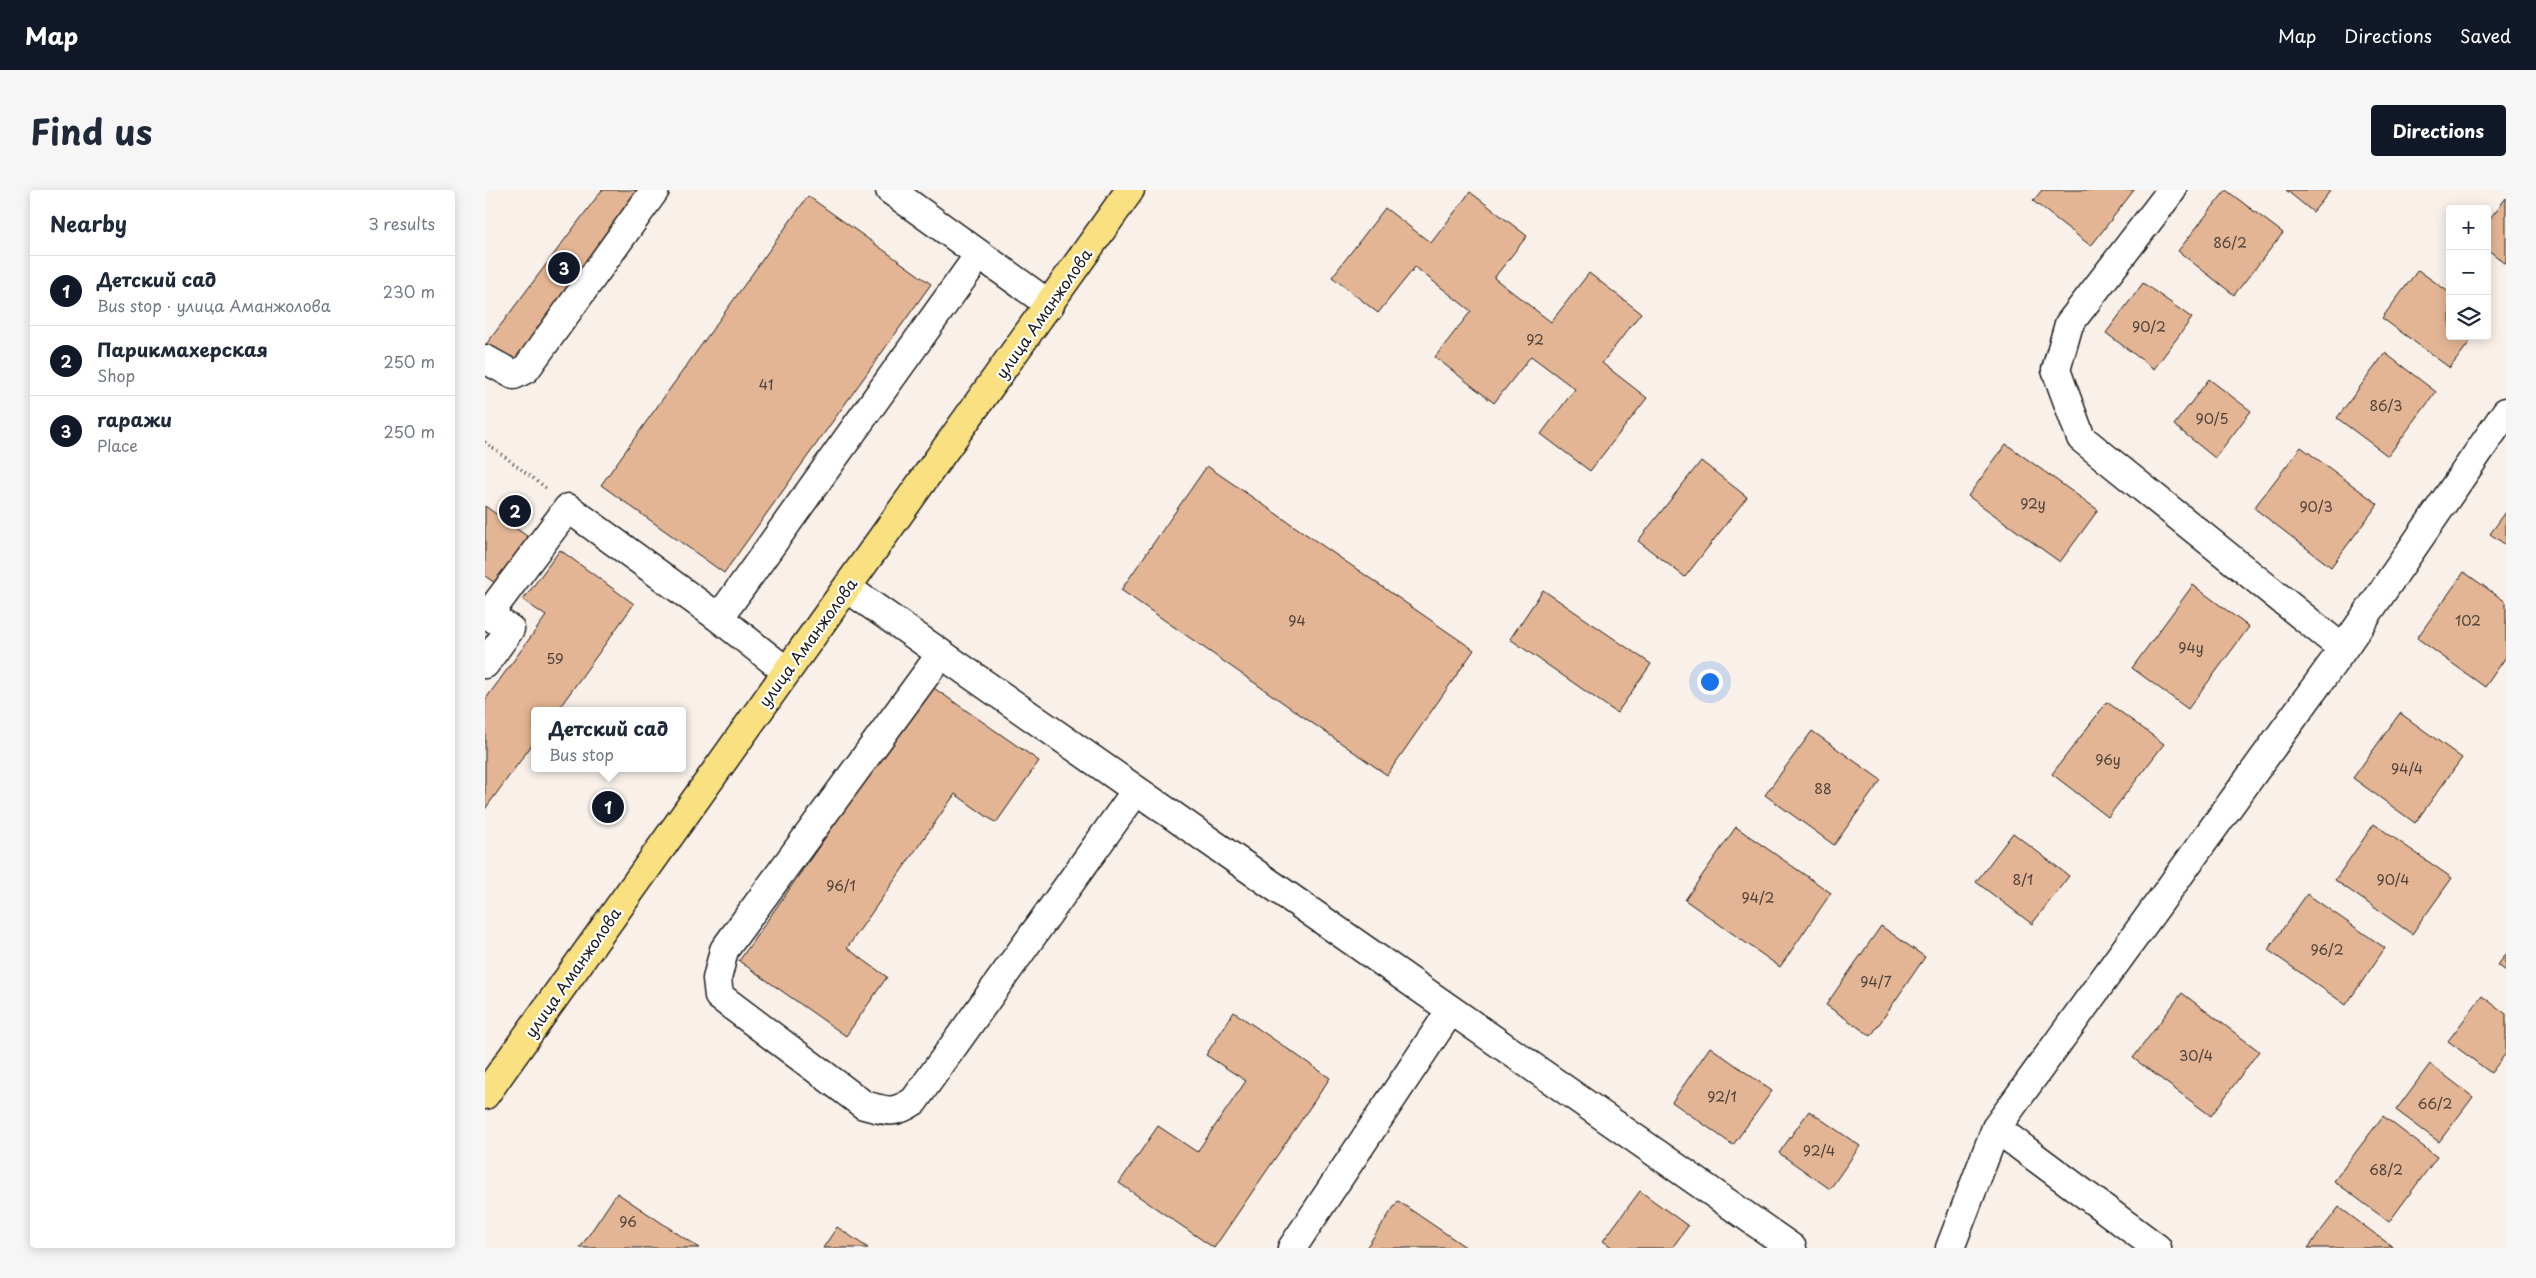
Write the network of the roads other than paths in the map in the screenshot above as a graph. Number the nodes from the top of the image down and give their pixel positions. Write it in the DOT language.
graph roads {
  1 [pos="655,190"];
  2 [pos="890,190"];
  3 [pos="1130,190"];
  4 [pos="2172,190"];
  5 [pos="979,255"];
  6 [pos="1050,305"];
  7 [pos="485,359"];
  8 [pos="2506,412"];
  9 [pos="847,588"];
  10 [pos="487,614"];
  11 [pos="719,618"];
  12 [pos="2343,649"];
  13 [pos="941,654"];
  14 [pos="485,664"];
  15 [pos="786,671"];
  16 [pos="1137,790"];
  17 [pos="1451,1010"];
  18 [pos="485,1095"];
  19 [pos="1996,1128"];
  20 [pos="1292,1248"];
  21 [pos="1791,1248"];
  22 [pos="1950,1248"];
  23 [pos="2157,1248"];
  1 -- 7 [label="street"];
  2 -- 5 [label="street"];
  3 -- 6 [label="main road, улица Аманжолова"];
  4 -- 12 [label="street"];
  5 -- 6 [label="street"];
  5 -- 11 [label="street"];
  6 -- 9 [label="main road, улица Аманжолова"];
  8 -- 12 [label="street"];
  9 -- 13 [label="street"];
  9 -- 15 [label="main road, улица Аманжолова"];
  10 -- 11 [label="street"];
  10 -- 14 [label="street"];
  11 -- 15 [label="street"];
  12 -- 19 [label="street"];
  13 -- 16 [label="street"];
  13 -- 16 [label="street"];
  15 -- 18 [label="main road, улица Аманжолова"];
  16 -- 17 [label="street"];
  17 -- 20 [label="street"];
  17 -- 21 [label="street"];
  19 -- 22 [label="street"];
  19 -- 23 [label="street"];
}
